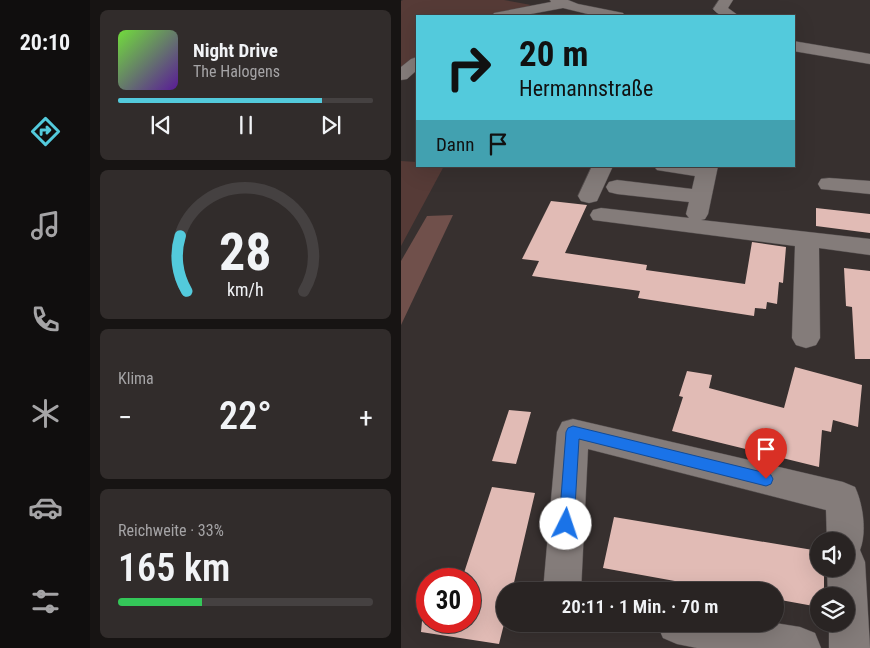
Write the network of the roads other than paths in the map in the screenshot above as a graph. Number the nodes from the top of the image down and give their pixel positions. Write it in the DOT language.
graph roads {
  1 [pos="726,0"];
  2 [pos="559,2"];
  3 [pos="503,15"];
  4 [pos="612,15"];
  5 [pos="730,15"];
  6 [pos="795,46"];
  7 [pos="870,59"];
  8 [pos="416,63"];
  9 [pos="401,75"];
  10 [pos="603,167"];
  11 [pos="678,167"];
  12 [pos="707,169"];
  13 [pos="829,184"];
  14 [pos="617,187"];
  15 [pos="870,188"];
  16 [pos="701,197"];
  17 [pos="695,226"];
  18 [pos="807,239"];
  19 [pos="870,247"];
  20 [pos="806,338"];
  21 [pos="845,532"];
  22 [pos="847,577"];
  23 [pos="563,582"];
  24 [pos="718,632"];
  25 [pos="800,648"];
  26 [pos="850,648"];
  1 -- 5 [label="street"];
  2 -- 3 [label="street"];
  2 -- 4 [label="street"];
  6 -- 7 [label="street"];
  8 -- 9 [label="street"];
  10 -- 17 [label="street"];
  11 -- 12 [label="street"];
  12 -- 16 [label="street"];
  13 -- 15 [label="street"];
  14 -- 16 [label="street"];
  16 -- 17 [label="street"];
  17 -- 18 [label="street"];
  18 -- 19 [label="street"];
  18 -- 20 [label="street"];
  21 -- 23 [label="street"];
  22 -- 26 [label="street"];
  24 -- 25 [label="street"];
}
